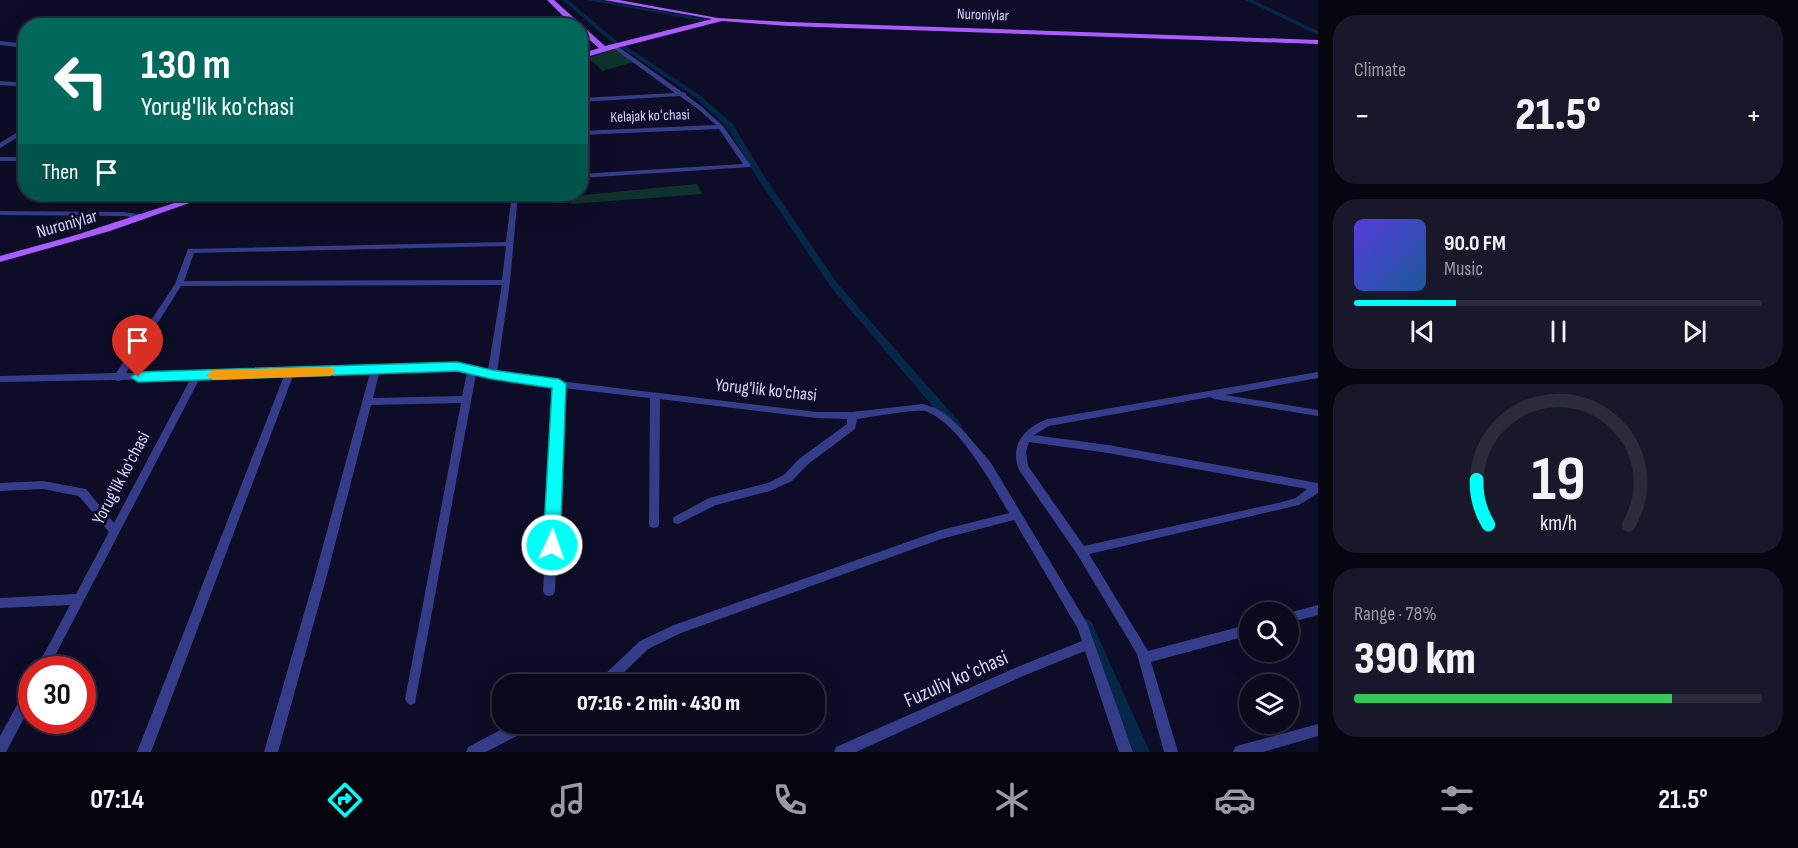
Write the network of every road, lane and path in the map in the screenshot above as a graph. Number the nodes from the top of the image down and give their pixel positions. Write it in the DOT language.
graph roads {
  1 [pos="550,0"];
  2 [pos="607,0"];
  3 [pos="569,18"];
  4 [pos="722,19"];
  5 [pos="588,35"];
  6 [pos="1318,42"];
  7 [pos="0,43"];
  8 [pos="18,45"];
  9 [pos="614,46"];
  10 [pos="604,49"];
  11 [pos="588,54"];
  12 [pos="0,83"];
  13 [pos="18,84"];
  14 [pos="684,94"];
  15 [pos="588,100"];
  16 [pos="721,127"];
  17 [pos="588,133"];
  18 [pos="18,134"];
  19 [pos="0,146"];
  20 [pos="0,159"];
  21 [pos="18,159"];
  22 [pos="588,176"];
  23 [pos="190,201"];
  24 [pos="514,201"];
  25 [pos="0,213"];
  26 [pos="144,217"];
  27 [pos="510,244"];
  28 [pos="0,259"];
  29 [pos="506,282"];
  30 [pos="179,284"];
  31 [pos="376,369"];
  32 [pos="472,369"];
  33 [pos="290,373"];
  34 [pos="197,375"];
  35 [pos="492,375"];
  36 [pos="1318,375"];
  37 [pos="118,378"];
  38 [pos="0,379"];
  39 [pos="559,384"];
  40 [pos="655,396"];
  41 [pos="1211,396"];
  42 [pos="466,399"];
  43 [pos="368,402"];
  44 [pos="1318,413"];
  45 [pos="852,416"];
  46 [pos="1025,438"];
  47 [pos="0,488"];
  48 [pos="1017,515"];
  49 [pos="678,520"];
  50 [pos="654,524"];
  51 [pos="114,531"];
  52 [pos="1081,551"];
  53 [pos="549,591"];
  54 [pos="79,599"];
  55 [pos="0,603"];
  56 [pos="1318,610"];
  57 [pos="1299,615"];
  58 [pos="1239,632"];
  59 [pos="1088,644"];
  60 [pos="49,656"];
  61 [pos="1145,658"];
  62 [pos="613,674"];
  63 [pos="411,699"];
  64 [pos="18,715"];
  65 [pos="1318,730"];
  66 [pos="507,734"];
  67 [pos="0,749"];
  68 [pos="144,752"];
  69 [pos="271,752"];
  70 [pos="473,752"];
  71 [pos="841,752"];
  72 [pos="1126,752"];
  73 [pos="1171,752"];
  74 [pos="1240,752"];
  1 -- 3 [label="main road"];
  2 -- 4 [label="main road"];
  4 -- 6 [label="main road, Nuroniylar"];
  4 -- 9 [label="main road, Nuroniylar"];
  5 -- 10 [label="main road"];
  7 -- 8 [label="street"];
  9 -- 10 [label="main road, Nuroniylar"];
  9 -- 14 [label="street"];
  10 -- 11 [label="main road, Nuroniylar"];
  12 -- 13 [label="street"];
  14 -- 15 [label="street"];
  14 -- 16 [label="street"];
  16 -- 17 [label="street, Kelajak koʻchasi"];
  16 -- 22 [label="street"];
  18 -- 19 [label="street"];
  20 -- 21 [label="street"];
  23 -- 26 [label="main road, Nuroniylar"];
  24 -- 27 [label="street"];
  25 -- 26 [label="street"];
  26 -- 28 [label="main road, Nuroniylar"];
  27 -- 29 [label="street"];
  27 -- 30 [label="street"];
  29 -- 30 [label="street"];
  29 -- 35 [label="street"];
  30 -- 37 [label="street"];
  31 -- 32 [label="street, Yorug'lik ko'chasi"];
  31 -- 33 [label="street, Yorug'lik ko'chasi"];
  31 -- 43 [label="street"];
  32 -- 35 [label="street, Yorug'lik ko'chasi"];
  32 -- 42 [label="street"];
  33 -- 34 [label="street, Yorug'lik ko'chasi"];
  33 -- 68 [label="street"];
  34 -- 37 [label="street, Yorug'lik ko'chasi"];
  34 -- 51 [label="street, Yorug'lik ko'chasi"];
  35 -- 39 [label="street, Yorug'lik ko'chasi"];
  36 -- 41 [label="street"];
  37 -- 38 [label="street, Yorug'lik ko'chasi"];
  39 -- 40 [label="street, Yorug'lik ko'chasi"];
  39 -- 53 [label="street"];
  40 -- 45 [label="street, Yorug'lik ko'chasi"];
  40 -- 50 [label="street"];
  41 -- 44 [label="street"];
  41 -- 46 [label="street"];
  42 -- 43 [label="street"];
  42 -- 63 [label="street"];
  43 -- 69 [label="street"];
  45 -- 48 [label="street, Yorug'lik ko'chasi"];
  45 -- 49 [label="street"];
  46 -- 52 [label="street"];
  46 -- 52 [label="street"];
  47 -- 51 [label="street"];
  48 -- 59 [label="street, Yorug'lik ko'chasi"];
  48 -- 62 [label="street"];
  51 -- 54 [label="street, Yorug'lik ko'chasi"];
  52 -- 61 [label="street"];
  54 -- 55 [label="street"];
  54 -- 60 [label="street, Yorug'lik ko'chasi"];
  56 -- 57 [label="street"];
  58 -- 61 [label="street"];
  59 -- 71 [label="street, Fuzuliy koʻchasi"];
  59 -- 72 [label="street, Yorug'lik ko'chasi"];
  61 -- 73 [label="street"];
  64 -- 67 [label="street"];
  65 -- 74 [label="street"];
  66 -- 70 [label="street"];
}
